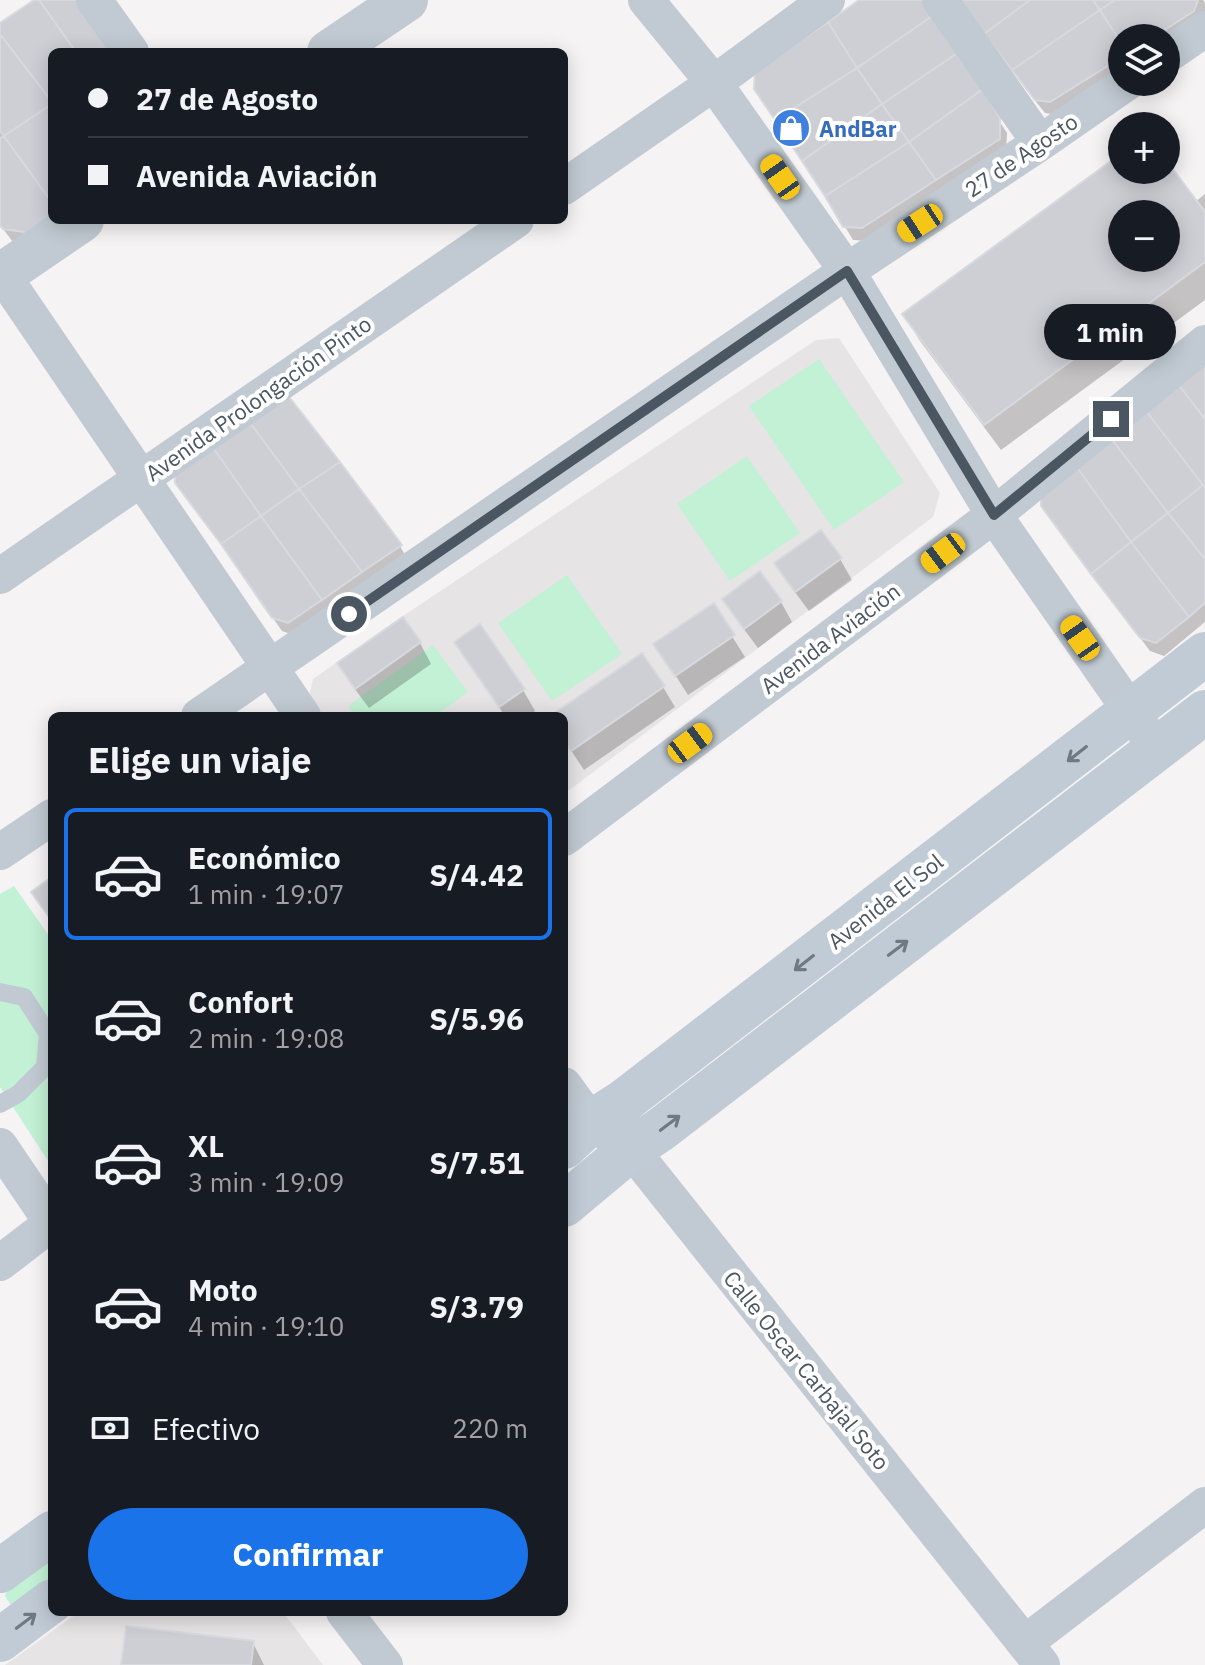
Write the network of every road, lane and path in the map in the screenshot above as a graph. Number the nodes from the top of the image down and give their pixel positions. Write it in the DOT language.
graph roads {
  1 [pos="94,0"];
  2 [pos="406,0"];
  3 [pos="646,0"];
  4 [pos="827,0"];
  5 [pos="940,0"];
  6 [pos="1205,29"];
  7 [pos="1180,46"];
  8 [pos="128,48"];
  9 [pos="335,48"];
  10 [pos="714,83"];
  11 [pos="1108,96"];
  12 [pos="1040,143"];
  13 [pos="568,184"];
  14 [pos="76,224"];
  15 [pos="510,224"];
  16 [pos="847,271"];
  17 [pos="1,274"];
  18 [pos="1205,343"];
  19 [pos="142,479"];
  20 [pos="994,515"];
  21 [pos="0,576"];
  22 [pos="1205,654"];
  23 [pos="270,668"];
  24 [pos="205,712"];
  25 [pos="300,712"];
  26 [pos="1131,712"];
  27 [pos="1205,712"];
  28 [pos="1157,749"];
  29 [pos="48,820"];
  30 [pos="568,835"];
  31 [pos="0,852"];
  32 [pos="0,992"];
  33 [pos="568,1099"];
  34 [pos="0,1104"];
  35 [pos="578,1134"];
  36 [pos="0,1146"];
  37 [pos="631,1149"];
  38 [pos="568,1202"];
  39 [pos="48,1217"];
  40 [pos="48,1226"];
  41 [pos="0,1263"];
  42 [pos="1205,1505"];
  43 [pos="48,1536"];
  44 [pos="0,1571"];
  45 [pos="48,1604"];
  46 [pos="347,1616"];
  47 [pos="0,1640"];
  48 [pos="1034,1654"];
  49 [pos="385,1665"];
  1 -- 8 [label="street"];
  2 -- 9 [label="street"];
  3 -- 10 [label="street"];
  4 -- 10 [label="street"];
  5 -- 12 [label="street"];
  6 -- 7 [label="street"];
  10 -- 13 [label="street"];
  10 -- 16 [label="street"];
  11 -- 12 [label="street, 27 de Agosto"];
  12 -- 16 [label="street, 27 de Agosto"];
  14 -- 17 [label="street"];
  15 -- 19 [label="street, Avenida Prolongación Pinto"];
  16 -- 20 [label="street"];
  16 -- 23 [label="street, 27 de Agosto"];
  17 -- 19 [label="street"];
  18 -- 20 [label="street, Avenida Aviación"];
  19 -- 21 [label="street, Avenida Prolongación Pinto"];
  19 -- 23 [label="street"];
  20 -- 26 [label="street"];
  20 -- 30 [label="street, Avenida Aviación"];
  22 -- 26 [label="main road, Avenida El Sol"];
  23 -- 24 [label="street, 27 de Agosto"];
  23 -- 25 [label="street"];
  26 -- 28 [label="street"];
  26 -- 35 [label="main road, Avenida El Sol, one-way"];
  27 -- 28 [label="main road, Avenida El Sol"];
  37 -- 28 [label="main road, Avenida El Sol, one-way"];
  29 -- 31 [label="street"];
  32 -- 34 [label="lane"];
  33 -- 35 [label="street, Calle Oscar Carbajal Soto"];
  35 -- 37 [label="street, Calle Oscar Carbajal Soto"];
  36 -- 39 [label="street"];
  37 -- 38 [label="main road, Avenida El Sol"];
  37 -- 48 [label="street, Calle Oscar Carbajal Soto"];
  40 -- 41 [label="street"];
  42 -- 48 [label="street"];
  43 -- 44 [label="main road"];
  47 -- 45 [label="main road, one-way"];
  46 -- 49 [label="street"];
}
